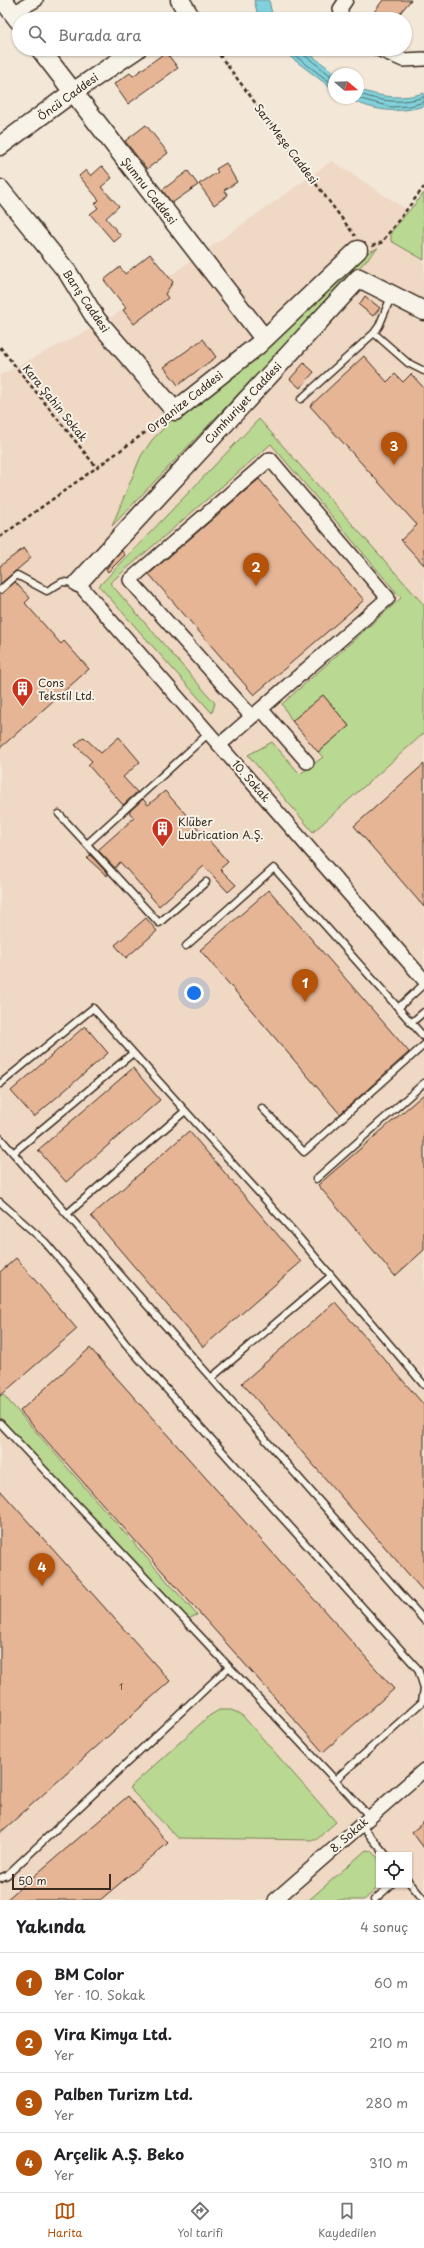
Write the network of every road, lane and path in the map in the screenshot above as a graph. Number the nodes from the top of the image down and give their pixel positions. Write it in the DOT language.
graph roads {
  1 [pos="36,0"];
  2 [pos="346,0"];
  3 [pos="12,11"];
  4 [pos="341,12"];
  5 [pos="45,56"];
  6 [pos="127,56"];
  7 [pos="220,56"];
  8 [pos="394,56"];
  9 [pos="424,59"];
  10 [pos="73,92"];
  11 [pos="0,146"];
  12 [pos="424,187"];
  13 [pos="0,189"];
  14 [pos="361,245"];
  15 [pos="392,294"];
  16 [pos="424,311"];
  17 [pos="259,332"];
  18 [pos="374,333"];
  19 [pos="0,347"];
  20 [pos="424,371"];
  21 [pos="301,399"];
  22 [pos="176,411"];
  23 [pos="97,468"];
  24 [pos="0,538"];
  25 [pos="78,583"];
  26 [pos="0,590"];
  27 [pos="256,713"];
  28 [pos="209,733"];
  29 [pos="219,745"];
  30 [pos="307,762"];
  31 [pos="60,814"];
  32 [pos="87,844"];
  33 [pos="206,882"];
  34 [pos="186,946"];
  35 [pos="424,980"];
  36 [pos="424,984"];
  37 [pos="398,1008"];
  38 [pos="424,1012"];
  39 [pos="411,1023"];
  40 [pos="424,1037"];
  41 [pos="424,1045"];
  42 [pos="132,1052"];
  43 [pos="0,1084"];
  44 [pos="424,1084"];
  45 [pos="262,1108"];
  46 [pos="185,1111"];
  47 [pos="0,1138"];
  48 [pos="13,1153"];
  49 [pos="316,1179"];
  50 [pos="0,1202"];
  51 [pos="67,1214"];
  52 [pos="332,1276"];
  53 [pos="211,1378"];
  54 [pos="424,1385"];
  55 [pos="0,1423"];
  56 [pos="424,1620"];
  57 [pos="229,1667"];
  58 [pos="424,1688"];
  59 [pos="424,1770"];
  60 [pos="336,1780"];
  61 [pos="366,1821"];
  62 [pos="384,1852"];
  63 [pos="0,1878"];
  64 [pos="412,1886"];
  65 [pos="388,1888"];
  66 [pos="275,1900"];
  67 [pos="374,1900"];
  68 [pos="424,1900"];
  1 -- 3 [label="street"];
  2 -- 4 [label="street"];
  5 -- 10 [label="street, Şumnu Caddesi"];
  6 -- 10 [label="street, Öncü Caddesi"];
  7 -- 14 [label="path, Sarı Meşe Caddesi"];
  8 -- 9 [label="street"];
  10 -- 11 [label="street, Öncü Caddesi"];
  10 -- 17 [label="street, Şumnu Caddesi"];
  12 -- 14 [label="path"];
  13 -- 22 [label="street, Barış Caddesi"];
  14 -- 22 [label="street, Organize Caddesi"];
  15 -- 16 [label="street, Cumhuriyet Caddesi"];
  15 -- 18 [label="lane"];
  15 -- 25 [label="street, Cumhuriyet Caddesi"];
  18 -- 20 [label="lane"];
  18 -- 21 [label="lane"];
  19 -- 23 [label="path, Kara Şahin Sokak"];
  22 -- 23 [label="path, Organize Caddesi"];
  23 -- 24 [label="path, Organize Caddesi"];
  25 -- 26 [label="lane"];
  25 -- 28 [label="street, 10. Sokak"];
  27 -- 27 [label="street"];
  27 -- 29 [label="street"];
  27 -- 30 [label="street"];
  28 -- 29 [label="street, 10. Sokak"];
  28 -- 32 [label="lane"];
  29 -- 35 [label="street, 10. Sokak"];
  31 -- 32 [label="lane"];
  32 -- 33 [label="lane"];
  34 -- 37 [label="lane"];
  36 -- 37 [label="lane"];
  37 -- 39 [label="lane"];
  38 -- 39 [label="lane"];
  39 -- 40 [label="lane"];
  41 -- 45 [label="lane"];
  42 -- 43 [label="lane"];
  42 -- 46 [label="lane"];
  42 -- 48 [label="lane"];
  44 -- 49 [label="lane"];
  46 -- 51 [label="lane"];
  46 -- 52 [label="lane"];
  47 -- 48 [label="lane"];
  48 -- 51 [label="lane"];
  50 -- 58 [label="lane"];
  51 -- 53 [label="lane"];
  52 -- 53 [label="lane"];
  52 -- 54 [label="lane"];
  53 -- 56 [label="lane"];
  55 -- 57 [label="lane"];
  57 -- 60 [label="lane"];
  57 -- 63 [label="lane"];
  58 -- 60 [label="lane"];
  59 -- 61 [label="street, 8. Sokak"];
  60 -- 61 [label="lane"];
  61 -- 62 [label="lane"];
  61 -- 66 [label="street, 8. Sokak"];
  64 -- 68 [label="lane"];
  65 -- 67 [label="lane"];
}
